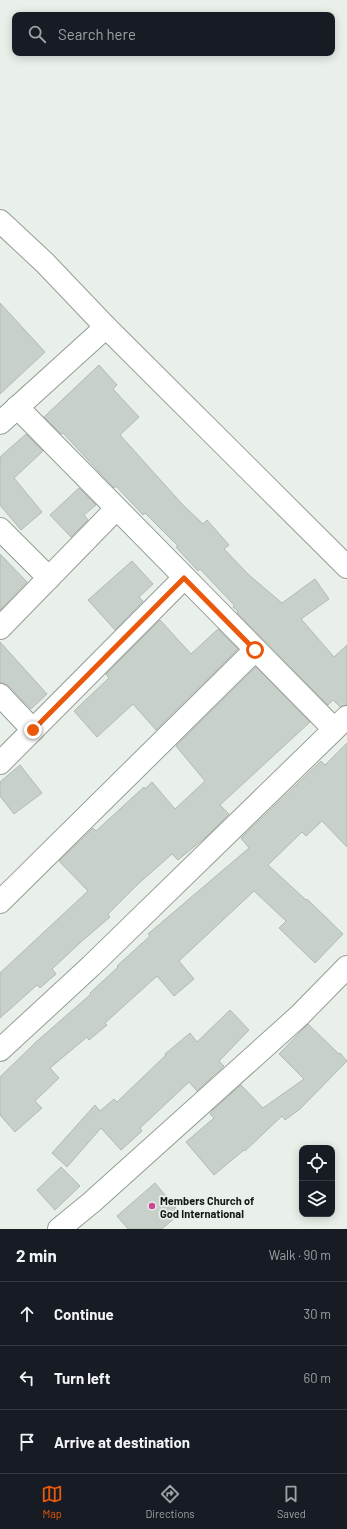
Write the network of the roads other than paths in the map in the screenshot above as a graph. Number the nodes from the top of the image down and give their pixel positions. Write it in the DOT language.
graph roads {
  1 [pos="0,221"];
  2 [pos="106,327"];
  3 [pos="16,407"];
  4 [pos="0,423"];
  5 [pos="116,509"];
  6 [pos="0,529"];
  7 [pos="347,567"];
  8 [pos="49,578"];
  9 [pos="184,578"];
  10 [pos="0,628"];
  11 [pos="255,650"];
  12 [pos="0,695"];
  13 [pos="340,723"];
  14 [pos="33,730"];
  15 [pos="0,763"];
  16 [pos="0,902"];
  17 [pos="347,967"];
  18 [pos="0,1050"];
  19 [pos="59,1229"];
  1 -- 2 [label="street"];
  2 -- 3 [label="street"];
  2 -- 7 [label="street"];
  3 -- 4 [label="street"];
  3 -- 5 [label="street"];
  5 -- 8 [label="street"];
  5 -- 9 [label="street"];
  6 -- 8 [label="street"];
  8 -- 10 [label="street"];
  9 -- 11 [label="street"];
  9 -- 14 [label="street"];
  11 -- 13 [label="street"];
  11 -- 16 [label="street"];
  12 -- 14 [label="street"];
  13 -- 18 [label="street"];
  14 -- 15 [label="street"];
  17 -- 19 [label="street"];
}
